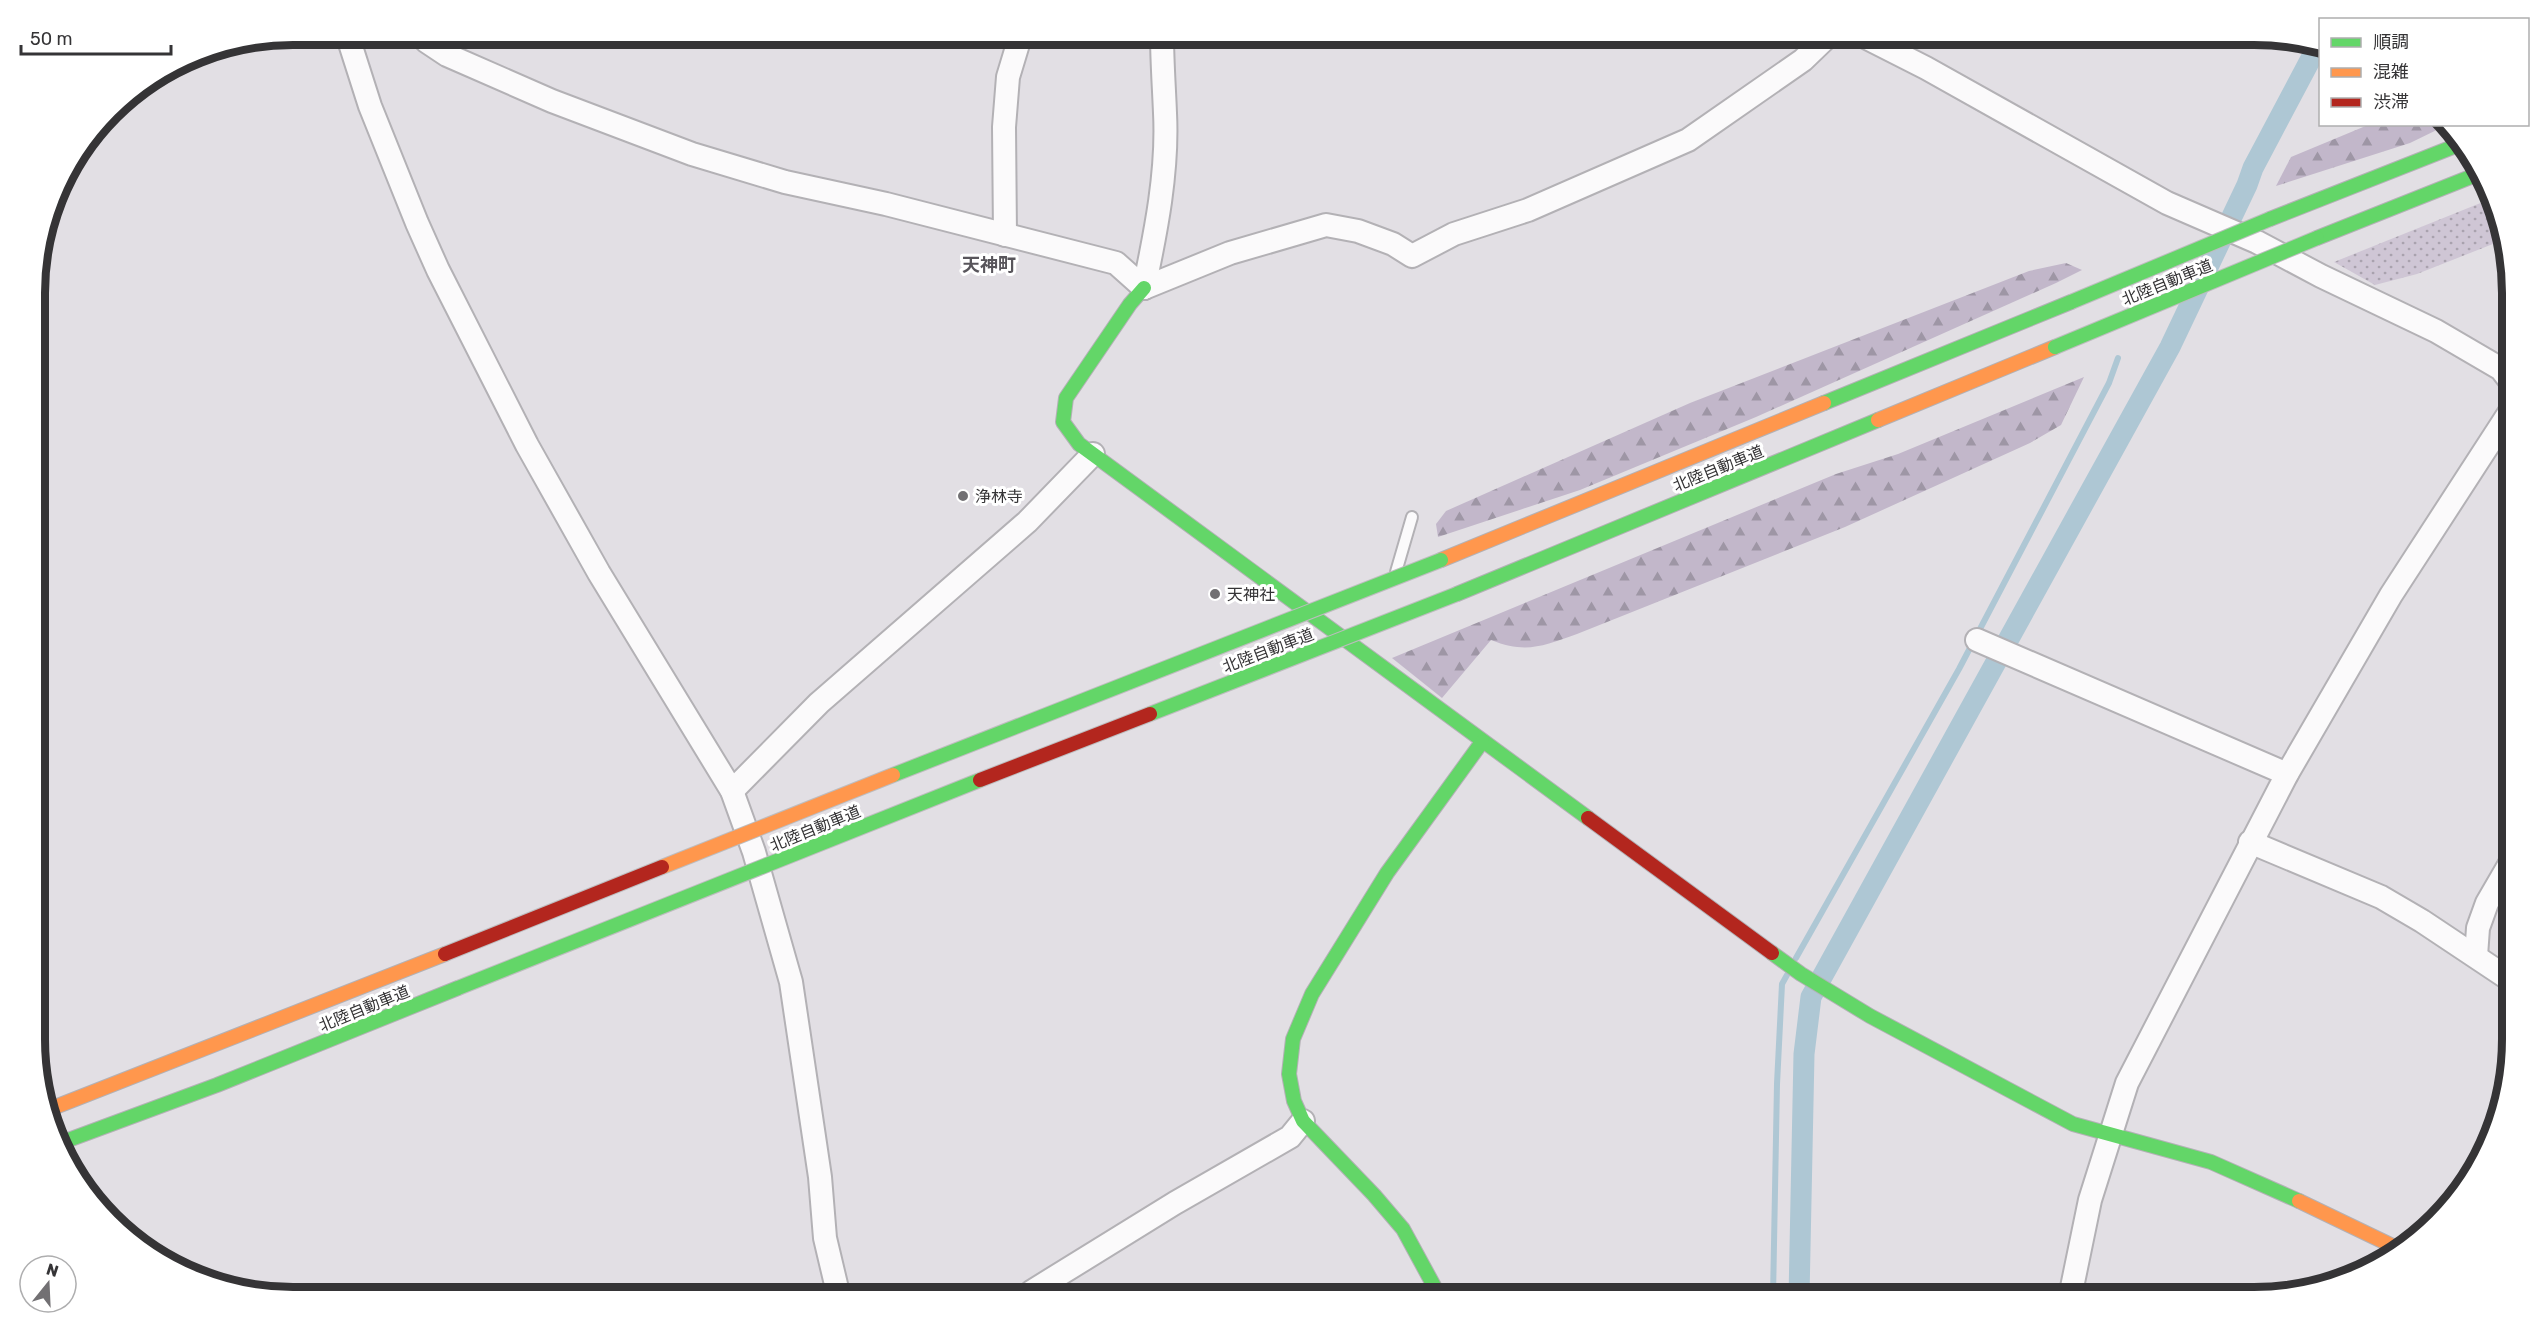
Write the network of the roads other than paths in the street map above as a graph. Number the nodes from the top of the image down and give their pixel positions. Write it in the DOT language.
graph roads {
  1 [pos="351,45"];
  2 [pos="432,45"];
  3 [pos="1018,45"];
  4 [pos="1162,45"];
  5 [pos="1819,45"];
  6 [pos="1881,45"];
  7 [pos="2454,147"];
  8 [pos="2472,176"];
  9 [pos="1005,235"];
  10 [pos="1144,288"];
  11 [pos="2502,370"];
  12 [pos="2502,424"];
  13 [pos="1093,454"];
  14 [pos="1412,517"];
  15 [pos="1390,593"];
  16 [pos="1383,615"];
  17 [pos="1977,640"];
  18 [pos="1374,647"];
  19 [pos="1482,742"];
  20 [pos="2287,774"];
  21 [pos="732,791"];
  22 [pos="2250,842"];
  23 [pos="2502,877"];
  24 [pos="2476,956"];
  25 [pos="2502,974"];
  26 [pos="54,1107"];
  27 [pos="1303,1121"];
  28 [pos="2109,1134"];
  29 [pos="67,1140"];
  30 [pos="2392,1245"];
  31 [pos="837,1287"];
  32 [pos="1039,1287"];
  33 [pos="1435,1287"];
  34 [pos="2072,1287"];
  1 -- 21 [label="street"];
  2 -- 9 [label="street"];
  3 -- 9 [label="street"];
  4 -- 10 [label="street"];
  5 -- 10 [label="street"];
  6 -- 11 [label="street"];
  7 -- 26 [label="main road, 北陸自動車道, bridge"];
  8 -- 29 [label="main road, 北陸自動車道, bridge"];
  9 -- 10 [label="street"];
  10 -- 13 [label="main road"];
  12 -- 20 [label="street"];
  13 -- 18 [label="main road"];
  13 -- 21 [label="street"];
  14 -- 15 [label="lane"];
  16 -- 18 [label="lane"];
  17 -- 20 [label="street"];
  18 -- 19 [label="main road"];
  19 -- 27 [label="main road"];
  19 -- 28 [label="main road"];
  20 -- 22 [label="street"];
  21 -- 31 [label="street"];
  22 -- 24 [label="street"];
  22 -- 28 [label="street"];
  23 -- 24 [label="street"];
  24 -- 25 [label="street"];
  27 -- 32 [label="street"];
  27 -- 33 [label="main road"];
  28 -- 30 [label="main road"];
  28 -- 34 [label="street"];
}
